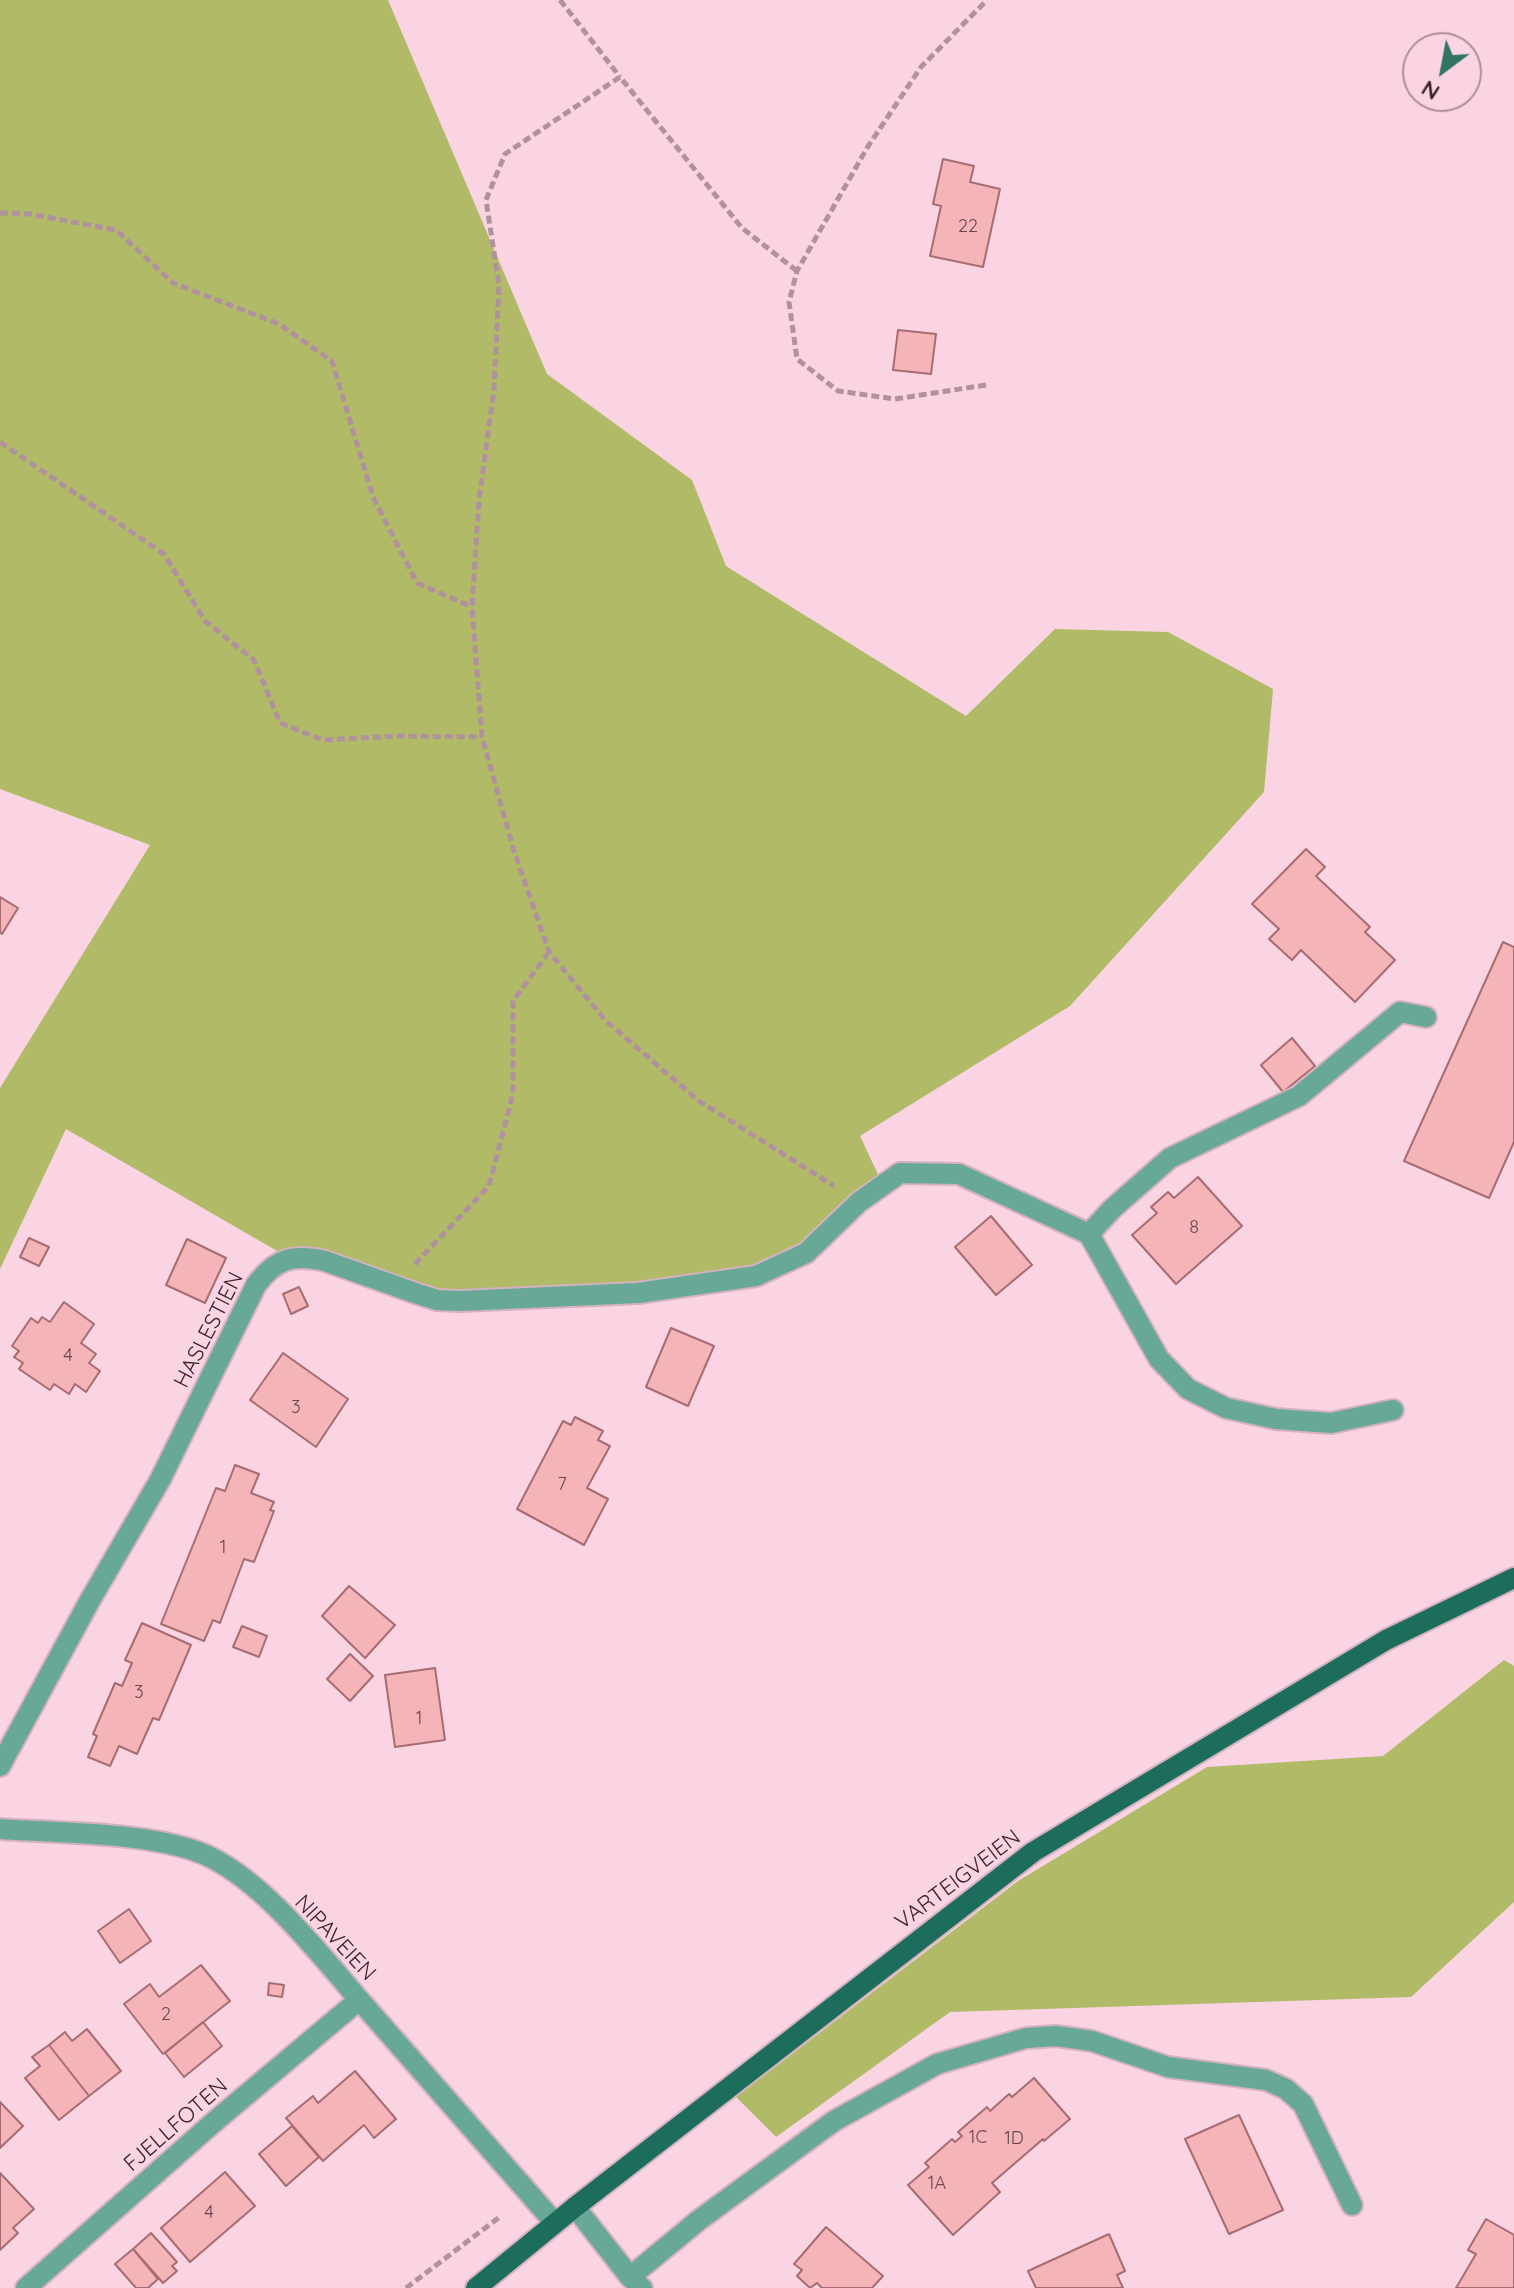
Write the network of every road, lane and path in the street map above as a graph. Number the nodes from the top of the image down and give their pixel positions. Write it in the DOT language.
graph roads {
  1 [pos="560,0"];
  2 [pos="987,0"];
  3 [pos="620,77"];
  4 [pos="0,213"];
  5 [pos="797,271"];
  6 [pos="986,385"];
  7 [pos="0,442"];
  8 [pos="472,607"];
  9 [pos="482,737"];
  10 [pos="549,952"];
  11 [pos="1426,1017"];
  12 [pos="859,1202"];
  13 [pos="1089,1234"];
  14 [pos="395,1285"];
  15 [pos="1393,1410"];
  16 [pos="1514,1578"];
  17 [pos="0,1766"];
  18 [pos="0,1829"];
  19 [pos="359,2000"];
  20 [pos="1352,2205"];
  21 [pos="575,2207"];
  22 [pos="501,2216"];
  23 [pos="555,2223"];
  24 [pos="636,2283"];
  25 [pos="26,2288"];
  26 [pos="406,2288"];
  27 [pos="476,2288"];
  1 -- 3 [label="path"];
  2 -- 5 [label="path"];
  3 -- 5 [label="path"];
  3 -- 8 [label="path"];
  4 -- 8 [label="path"];
  5 -- 6 [label="path"];
  7 -- 9 [label="path"];
  8 -- 9 [label="path"];
  9 -- 10 [label="path"];
  10 -- 12 [label="path"];
  10 -- 14 [label="path"];
  11 -- 13 [label="street"];
  12 -- 13 [label="street, HASLESTIEN"];
  12 -- 14 [label="street, HASLESTIEN"];
  13 -- 15 [label="street"];
  14 -- 17 [label="street, HASLESTIEN"];
  16 -- 21 [label="main road, VARTEIGVEIEN"];
  18 -- 19 [label="street, NIPAVEIEN"];
  19 -- 23 [label="street, NIPAVEIEN"];
  19 -- 25 [label="street, FJELLFOTEN"];
  20 -- 24 [label="street"];
  21 -- 23 [label="main road, VARTEIGVEIEN"];
  21 -- 24 [label="street"];
  22 -- 26 [label="path"];
  23 -- 27 [label="main road, VARTEIGVEIEN"];
}
